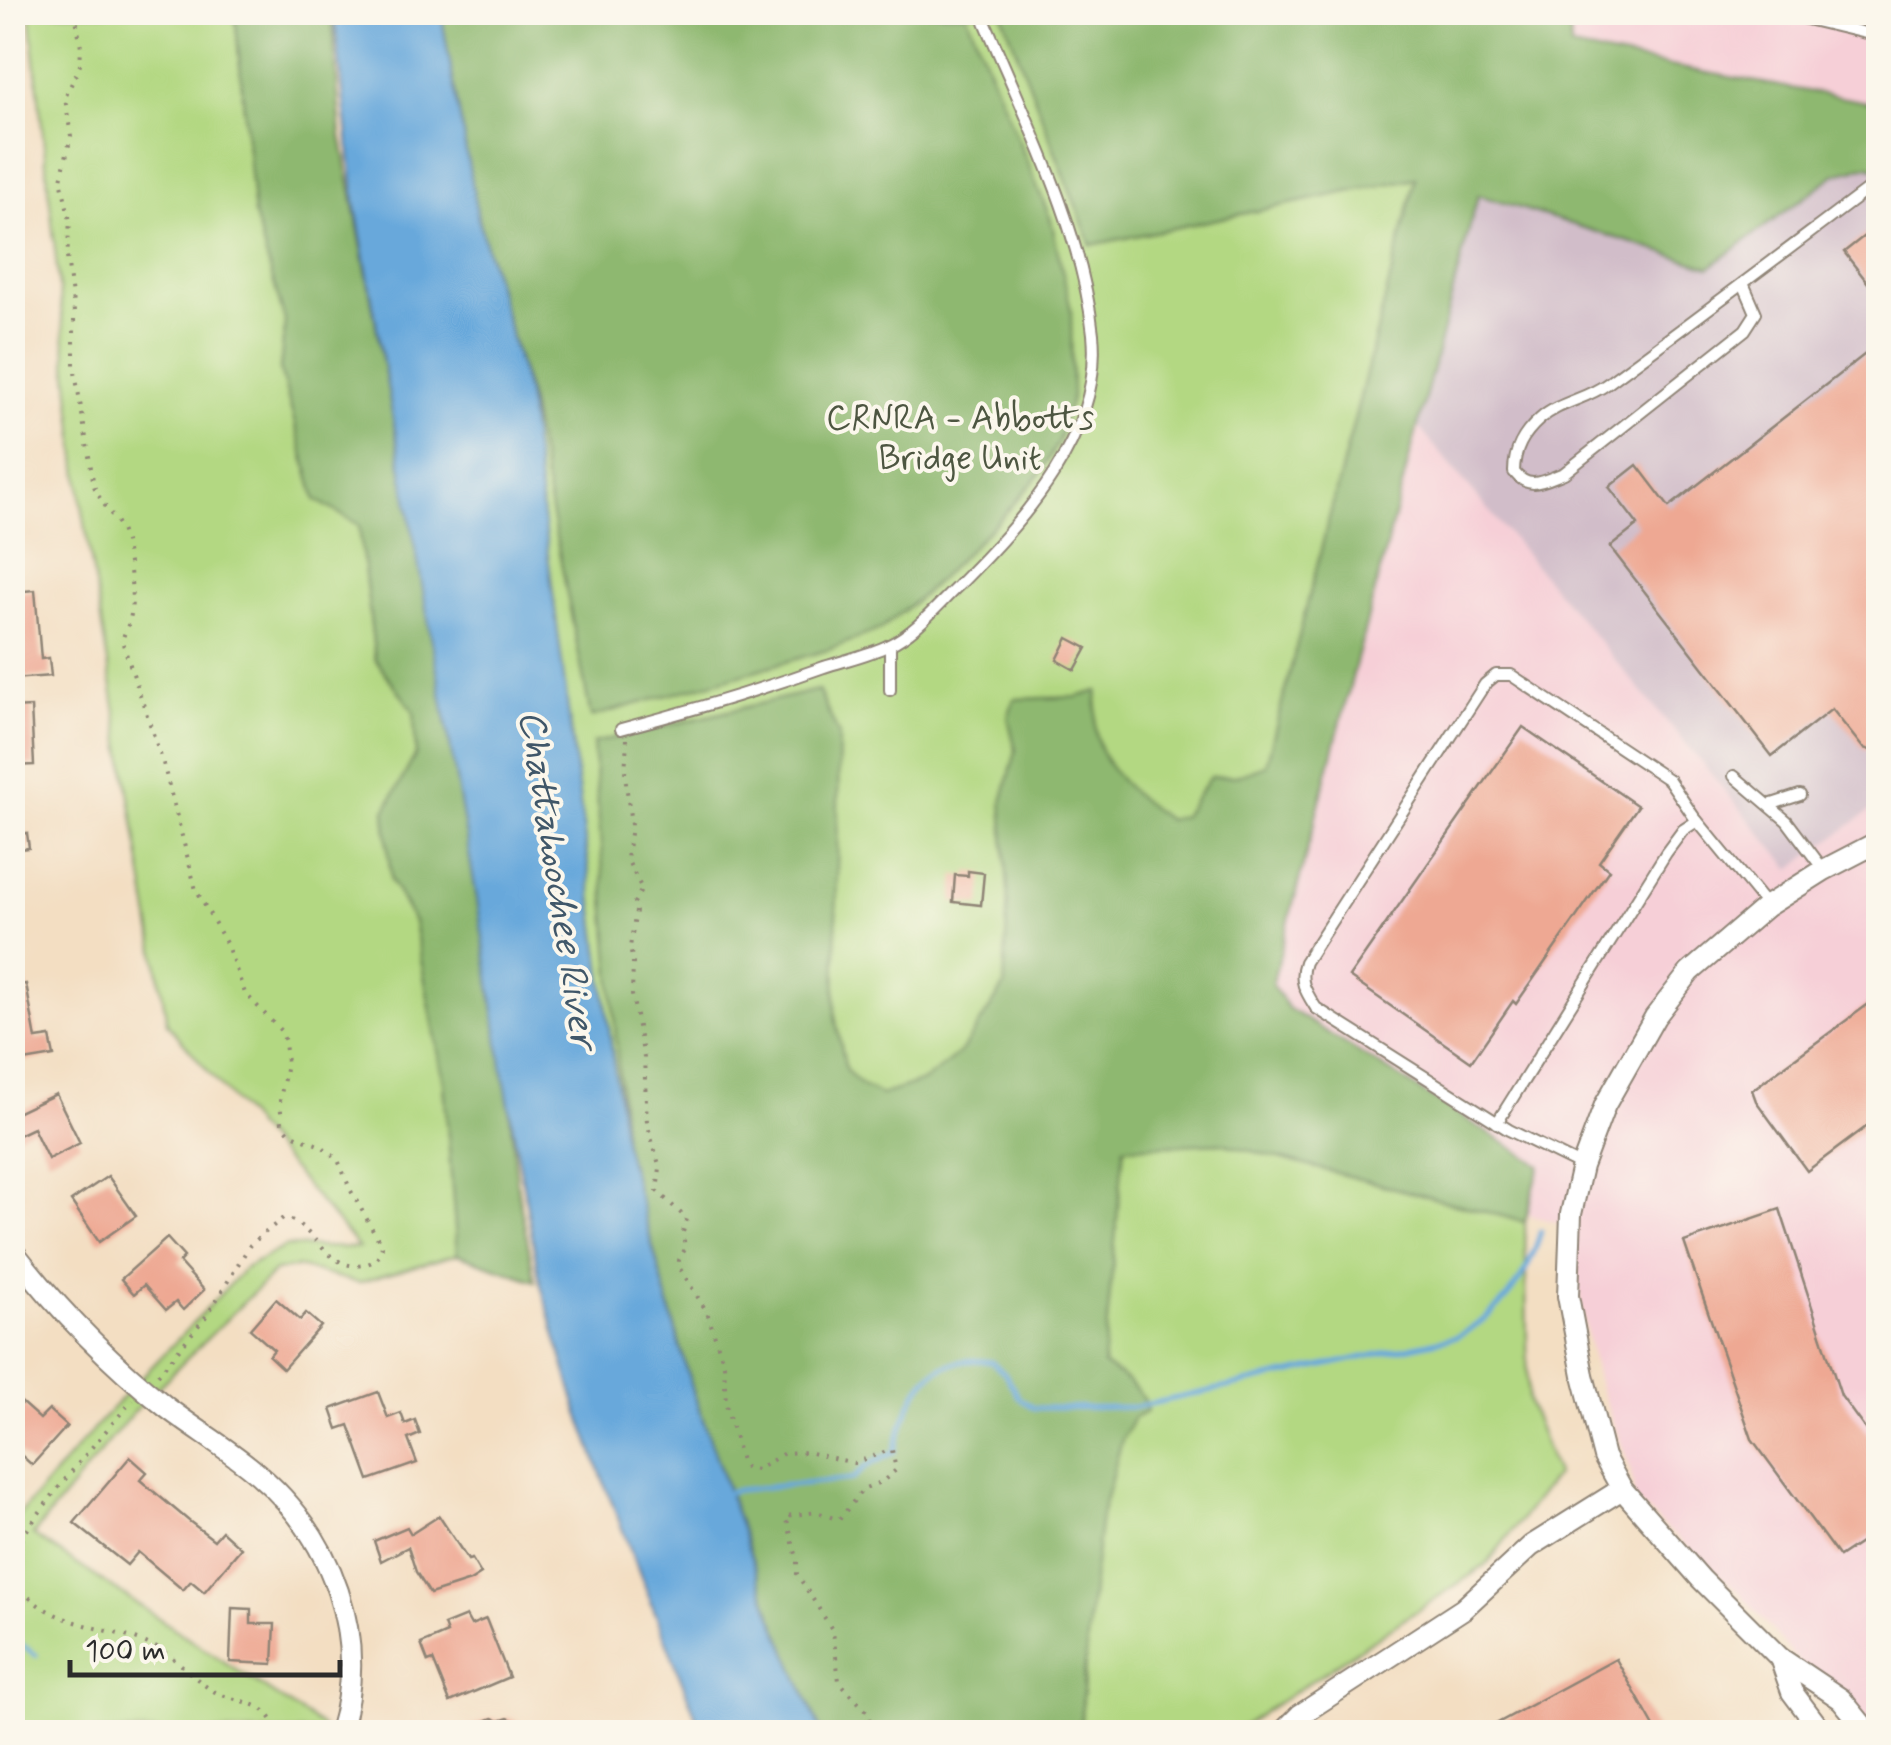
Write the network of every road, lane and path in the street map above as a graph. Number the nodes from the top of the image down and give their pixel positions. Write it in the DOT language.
graph roads {
  1 [pos="75,12"];
  2 [pos="981,12"];
  3 [pos="1778,12"];
  4 [pos="1878,36"];
  5 [pos="1878,188"];
  6 [pos="1742,284"];
  7 [pos="890,645"];
  8 [pos="890,690"];
  9 [pos="645,722"];
  10 [pos="621,729"];
  11 [pos="1734,776"];
  12 [pos="1800,795"];
  13 [pos="1769,806"];
  14 [pos="1698,821"];
  15 [pos="1878,842"];
  16 [pos="1824,870"];
  17 [pos="1767,906"];
  18 [pos="1497,1123"];
  19 [pos="1582,1166"];
  20 [pos="13,1250"];
  21 [pos="144,1388"];
  22 [pos="1622,1489"];
  23 [pos="12,1558"];
  24 [pos="12,1571"];
  25 [pos="1780,1658"];
  26 [pos="277,1732"];
  27 [pos="340,1732"];
  28 [pos="874,1732"];
  29 [pos="1284,1732"];
  30 [pos="1822,1732"];
  31 [pos="1868,1732"];
  1 -- 21 [label="path"];
  2 -- 7 [label="lane"];
  3 -- 4 [label="lane"];
  5 -- 6 [label="lane"];
  6 -- 6 [label="lane"];
  7 -- 8 [label="lane"];
  7 -- 9 [label="lane"];
  9 -- 10 [label="lane"];
  9 -- 28 [label="path"];
  11 -- 13 [label="lane"];
  12 -- 13 [label="lane"];
  13 -- 16 [label="lane"];
  14 -- 17 [label="lane"];
  14 -- 18 [label="lane"];
  14 -- 18 [label="lane"];
  15 -- 16 [label="street"];
  16 -- 17 [label="street"];
  17 -- 19 [label="street"];
  18 -- 19 [label="lane"];
  19 -- 22 [label="street"];
  20 -- 21 [label="street"];
  21 -- 23 [label="path"];
  21 -- 27 [label="street"];
  22 -- 25 [label="street"];
  22 -- 29 [label="street"];
  24 -- 26 [label="path"];
  25 -- 30 [label="street"];
  25 -- 31 [label="street"];
}
